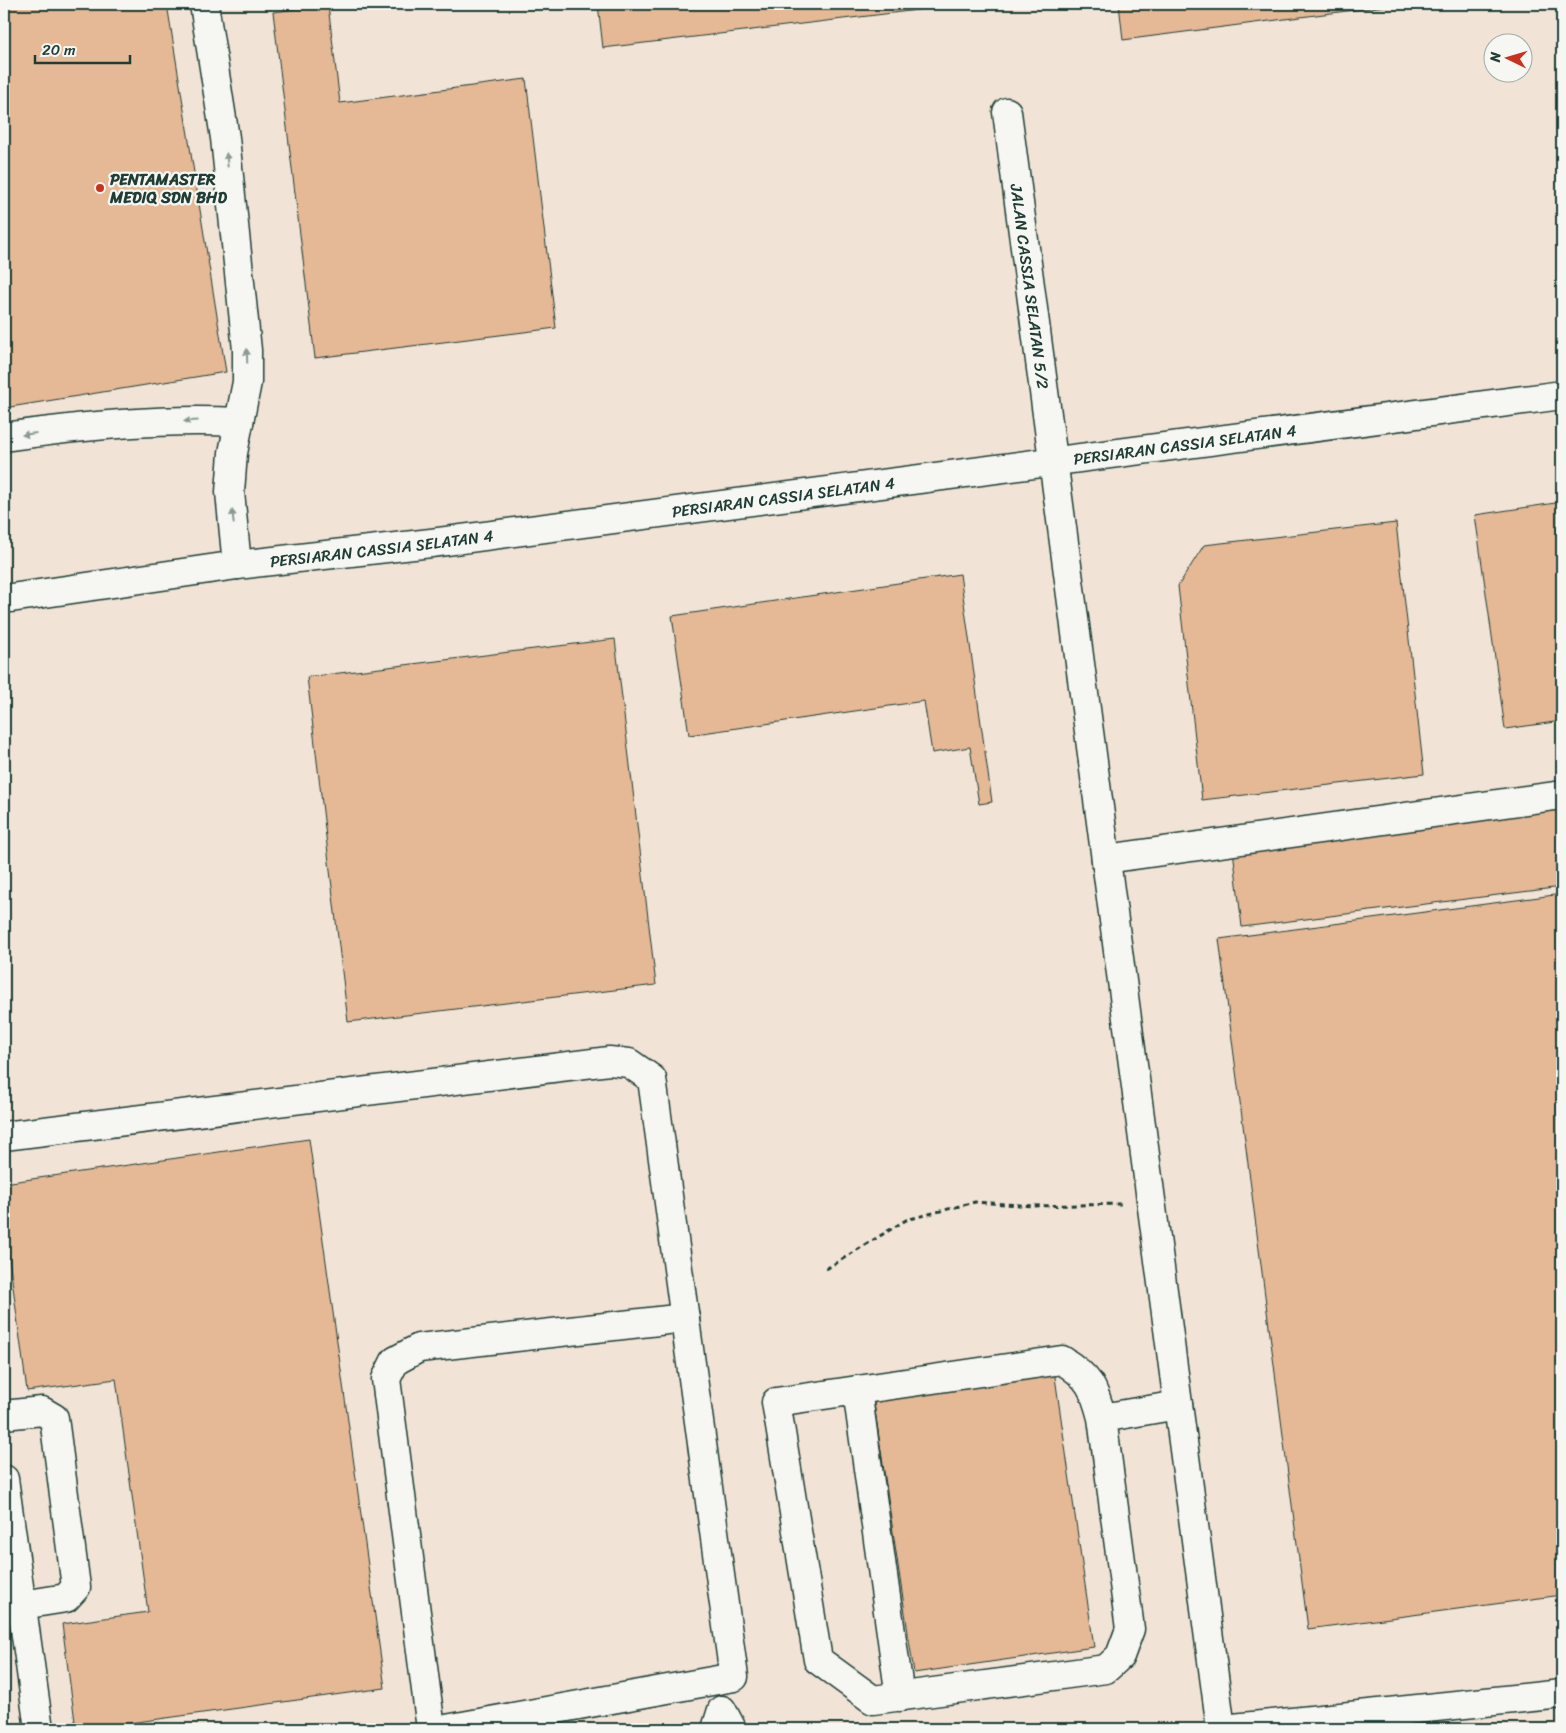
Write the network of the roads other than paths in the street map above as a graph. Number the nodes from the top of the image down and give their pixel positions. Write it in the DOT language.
graph roads {
  1 [pos="204,4"];
  2 [pos="1007,112"];
  3 [pos="1562,395"];
  4 [pos="239,422"];
  5 [pos="4,437"];
  6 [pos="1054,461"];
  7 [pos="237,565"];
  8 [pos="4,599"];
  9 [pos="1562,795"];
  10 [pos="1106,859"];
  11 [pos="4,1136"];
  12 [pos="685,1318"];
  13 [pos="857,1390"];
  14 [pos="1178,1405"];
  15 [pos="4,1415"];
  16 [pos="1102,1418"];
  17 [pos="4,1479"];
  18 [pos="22,1605"];
  19 [pos="714,1681"];
  20 [pos="1562,1694"];
  21 [pos="900,1697"];
  22 [pos="724,1723"];
  23 [pos="39,1729"];
  24 [pos="431,1729"];
  25 [pos="446,1729"];
  26 [pos="1222,1729"];
  4 -- 1 [label="street, one-way"];
  2 -- 6 [label="street, JALAN CASSIA SELATAN 5/2"];
  3 -- 6 [label="street, PERSIARAN CASSIA SELATAN 4"];
  4 -- 5 [label="street, one-way"];
  7 -- 4 [label="street, one-way"];
  6 -- 7 [label="street, PERSIARAN CASSIA SELATAN 4"];
  6 -- 10 [label="street, JALAN CASSIA SELATAN 5/2"];
  7 -- 8 [label="street, PERSIARAN CASSIA SELATAN 4"];
  9 -- 10 [label="street"];
  10 -- 14 [label="street, JALAN CASSIA SELATAN 5/2"];
  11 -- 12 [label="street"];
  12 -- 19 [label="street"];
  12 -- 24 [label="street"];
  13 -- 16 [label="street"];
  13 -- 21 [label="street"];
  13 -- 21 [label="street"];
  14 -- 16 [label="street"];
  14 -- 26 [label="street, JALAN CASSIA SELATAN 5/2"];
  15 -- 18 [label="street"];
  16 -- 21 [label="street"];
  17 -- 18 [label="street"];
  18 -- 23 [label="street"];
  19 -- 22 [label="street"];
  19 -- 25 [label="street"];
  20 -- 26 [label="street"];
}
